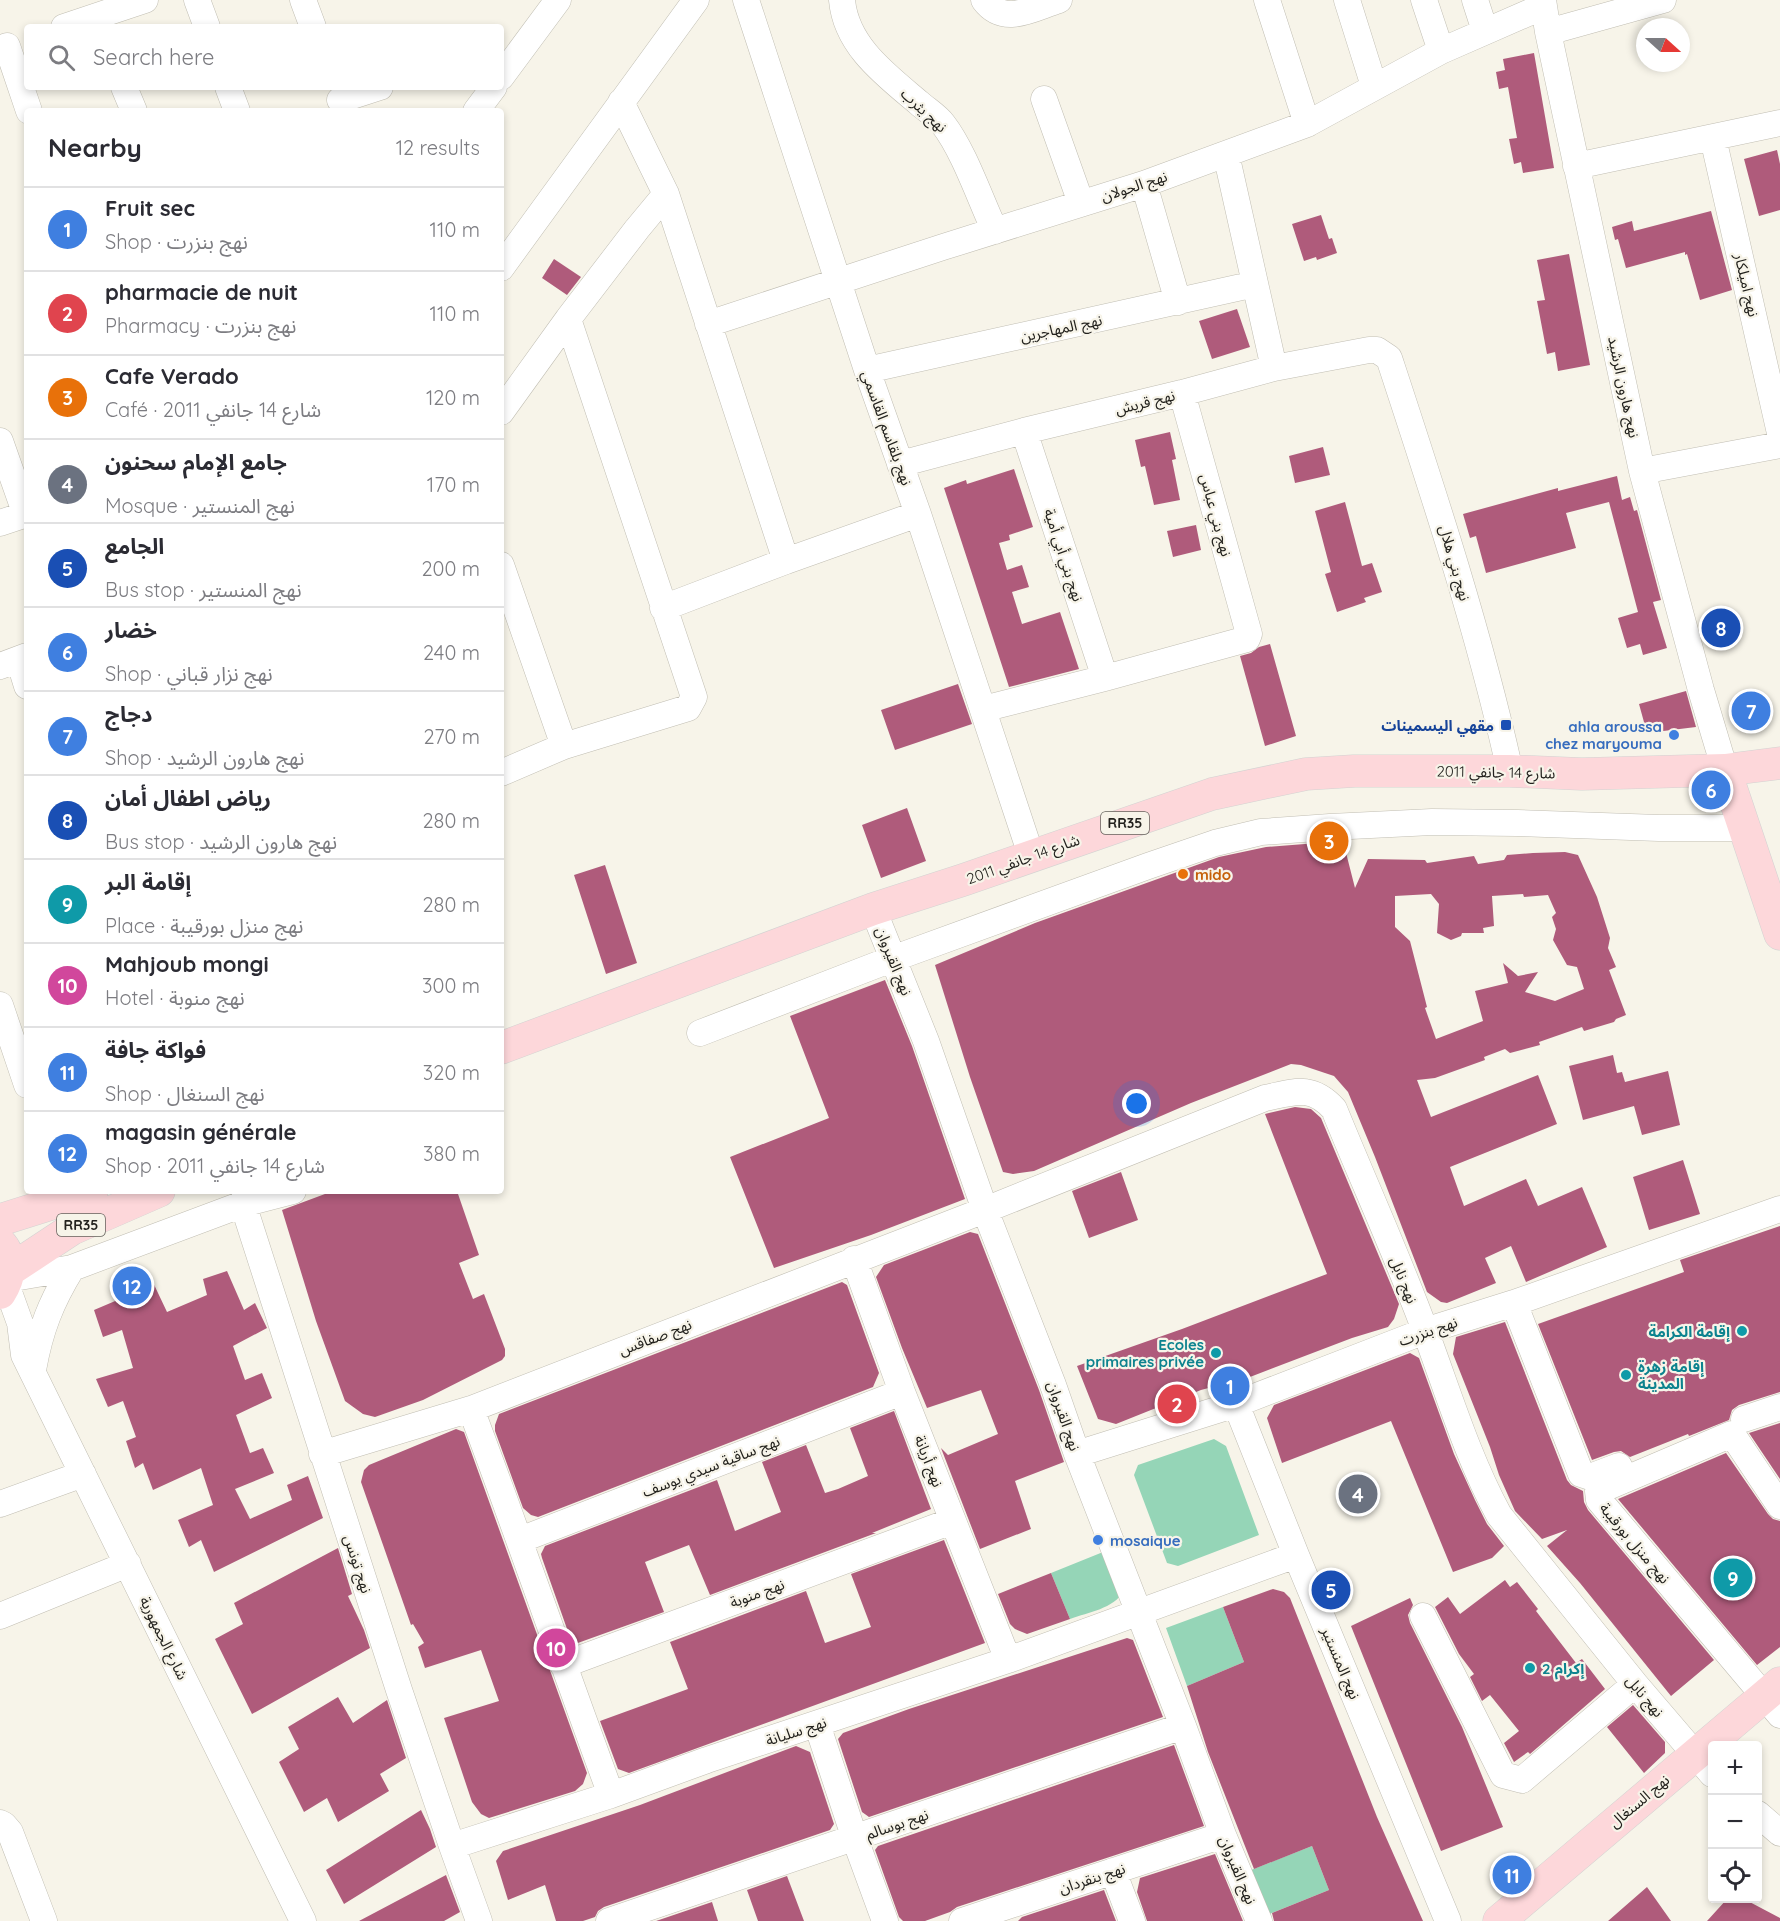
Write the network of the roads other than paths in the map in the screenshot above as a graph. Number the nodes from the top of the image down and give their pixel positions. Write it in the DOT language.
graph roads {
  1 [pos="145,0"];
  2 [pos="197,0"];
  3 [pos="303,0"];
  4 [pos="558,0"];
  5 [pos="696,0"];
  6 [pos="746,0"];
  7 [pos="842,0"];
  8 [pos="984,0"];
  9 [pos="1059,0"];
  10 [pos="1267,0"];
  11 [pos="1347,0"];
  12 [pos="1424,0"];
  13 [pos="1475,0"];
  14 [pos="1663,0"];
  15 [pos="1543,3"];
  16 [pos="96,14"];
  17 [pos="71,24"];
  18 [pos="206,24"];
  19 [pos="312,24"];
  20 [pos="1485,31"];
  21 [pos="1548,32"];
  22 [pos="528,40"];
  23 [pos="11,44"];
  24 [pos="504,48"];
  25 [pos="1441,51"];
  26 [pos="504,73"];
  27 [pos="1374,86"];
  28 [pos="125,90"];
  29 [pos="229,90"];
  30 [pos="370,90"];
  31 [pos="492,90"];
  32 [pos="340,99"];
  33 [pos="1044,99"];
  34 [pos="621,102"];
  35 [pos="28,108"];
  36 [pos="133,108"];
  37 [pos="236,108"];
  38 [pos="478,108"];
  39 [pos="1780,123"];
  40 [pos="1307,124"];
  41 [pos="1713,138"];
  42 [pos="1226,154"];
  43 [pos="1576,166"];
  44 [pos="1144,184"];
  45 [pos="666,194"];
  46 [pos="1081,203"];
  47 [pos="995,231"];
  48 [pos="504,264"];
  49 [pos="838,282"];
  50 [pos="1255,284"];
  51 [pos="1178,302"];
  52 [pos="568,319"];
  53 [pos="708,324"];
  54 [pos="1389,358"];
  55 [pos="1275,369"];
  56 [pos="867,370"];
  57 [pos="1182,393"];
  58 [pos="504,408"];
  59 [pos="1024,431"];
  60 [pos="1780,433"];
  61 [pos="0,441"];
  62 [pos="1780,445"];
  63 [pos="900,464"];
  64 [pos="1642,471"];
  65 [pos="24,508"];
  66 [pos="918,514"];
  67 [pos="24,515"];
  68 [pos="0,523"];
  69 [pos="786,561"];
  70 [pos="504,574"];
  71 [pos="663,608"];
  72 [pos="15,661"];
  73 [pos="1105,678"];
  74 [pos="24,680"];
  75 [pos="983,709"];
  76 [pos="564,746"];
  77 [pos="1780,763"];
  78 [pos="1725,770"];
  79 [pos="1510,771"];
  80 [pos="504,772"];
  81 [pos="1743,828"];
  82 [pos="1031,855"];
  83 [pos="1773,887"];
  84 [pos="873,909"];
  85 [pos="1780,934"];
  86 [pos="892,958"];
  87 [pos="0,1005"];
  88 [pos="700,1033"];
  89 [pos="504,1047"];
  90 [pos="24,1076"];
  91 [pos="76,1194"];
  92 [pos="152,1194"];
  93 [pos="272,1194"];
  94 [pos="244,1198"];
  95 [pos="1780,1209"];
  96 [pos="985,1210"];
  97 [pos="0,1220"];
  98 [pos="854,1259"];
  99 [pos="72,1268"];
  100 [pos="5,1274"];
  101 [pos="1514,1303"];
  102 [pos="1425,1330"];
  103 [pos="0,1334"];
  104 [pos="28,1363"];
  105 [pos="902,1392"];
  106 [pos="1236,1404"];
  107 [pos="1780,1407"];
  108 [pos="471,1409"];
  109 [pos="1744,1419"];
  110 [pos="1708,1429"];
  111 [pos="322,1454"];
  112 [pos="1077,1454"];
  113 [pos="84,1474"];
  114 [pos="0,1504"];
  115 [pos="1780,1506"];
  116 [pos="952,1521"];
  117 [pos="520,1540"];
  118 [pos="1296,1555"];
  119 [pos="128,1564"];
  120 [pos="1138,1612"];
  121 [pos="0,1616"];
  122 [pos="1423,1616"];
  123 [pos="1008,1660"];
  124 [pos="563,1665"];
  125 [pos="1635,1684"];
  126 [pos="1775,1698"];
  127 [pos="817,1724"];
  128 [pos="1183,1725"];
  129 [pos="1703,1764"];
  130 [pos="611,1795"];
  131 [pos="1762,1817"];
  132 [pos="0,1823"];
  133 [pos="1780,1833"];
  134 [pos="1223,1835"];
  135 [pos="855,1839"];
  136 [pos="452,1846"];
  137 [pos="1113,1871"];
  138 [pos="1008,1914"];
  139 [pos="44,1921"];
  140 [pos="303,1921"];
  141 [pos="479,1921"];
  142 [pos="609,1921"];
  143 [pos="885,1921"];
  144 [pos="962,1921"];
  145 [pos="1132,1921"];
  146 [pos="1259,1921"];
  147 [pos="1449,1921"];
  148 [pos="1499,1921"];
  1 -- 16 [label="street"];
  2 -- 18 [label="street"];
  3 -- 19 [label="street"];
  4 -- 22 [label="street"];
  5 -- 34 [label="street"];
  6 -- 49 [label="street, نهج بلقاسم القاسمي"];
  7 -- 47 [label="street, نهج يثرب"];
  8 -- 9 [label="street"];
  10 -- 40 [label="street"];
  11 -- 27 [label="street"];
  12 -- 25 [label="street"];
  13 -- 20 [label="street"];
  14 -- 21 [label="street"];
  15 -- 20 [label="street, نهج الجولان"];
  15 -- 21 [label="street, نهج هارون الرشيد"];
  16 -- 17 [label="street"];
  20 -- 25 [label="street, نهج الجولان"];
  21 -- 43 [label="street, نهج هارون الرشيد"];
  22 -- 24 [label="street"];
  22 -- 26 [label="street"];
  23 -- 35 [label="street"];
  25 -- 27 [label="street, نهج الجولان"];
  27 -- 40 [label="street, نهج الجولان"];
  28 -- 36 [label="street"];
  29 -- 37 [label="street"];
  30 -- 32 [label="street"];
  31 -- 38 [label="street"];
  33 -- 46 [label="street"];
  34 -- 45 [label="street"];
  34 -- 48 [label="street"];
  39 -- 41 [label="street"];
  40 -- 42 [label="street, نهج الجولان"];
  41 -- 43 [label="street"];
  41 -- 60 [label="street, نهج اميلكار"];
  42 -- 44 [label="street, نهج الجولان"];
  42 -- 50 [label="street"];
  43 -- 64 [label="street, نهج هارون الرشيد"];
  44 -- 46 [label="street, نهج الجولان"];
  44 -- 51 [label="street"];
  45 -- 52 [label="street"];
  45 -- 53 [label="street"];
  46 -- 47 [label="street, نهج الجولان"];
  47 -- 49 [label="street, نهج الجولان"];
  49 -- 53 [label="street, نهج الجولان"];
  49 -- 56 [label="street, نهج بلقاسم القاسمي"];
  50 -- 51 [label="street, نهج المهاجرين"];
  50 -- 55 [label="street"];
  51 -- 56 [label="street, نهج المهاجرين"];
  52 -- 58 [label="street"];
  52 -- 71 [label="street"];
  53 -- 69 [label="street"];
  54 -- 55 [label="street, نهج قريش"];
  54 -- 79 [label="street, نهج بني هلال"];
  55 -- 57 [label="street, نهج قريش"];
  56 -- 63 [label="street, نهج بلقاسم القاسمي"];
  57 -- 59 [label="street, نهج قريش"];
  57 -- 73 [label="street, نهج بني عباس"];
  59 -- 63 [label="street, نهج قريش"];
  59 -- 73 [label="street, نهج بني أبي أمية"];
  61 -- 65 [label="street"];
  62 -- 64 [label="street"];
  63 -- 66 [label="street, نهج بلقاسم القاسمي"];
  64 -- 78 [label="street, نهج هارون الرشيد"];
  66 -- 69 [label="street"];
  66 -- 75 [label="street, نهج بلقاسم القاسمي"];
  67 -- 68 [label="street"];
  69 -- 71 [label="street"];
  70 -- 76 [label="street"];
  71 -- 76 [label="street"];
  72 -- 74 [label="street"];
  73 -- 75 [label="street"];
  75 -- 82 [label="street, نهج بلقاسم القاسمي"];
  76 -- 80 [label="street"];
  77 -- 78 [label="main road, شارع 14 جانفي 2011 / RR35"];
  78 -- 79 [label="main road, شارع 14 جانفي 2011 / RR35"];
  78 -- 81 [label="main road"];
  79 -- 82 [label="main road, شارع 14 جانفي 2011 / RR35"];
  81 -- 83 [label="main road"];
  81 -- 86 [label="street"];
  82 -- 84 [label="main road, شارع 14 جانفي 2011 / RR35"];
  83 -- 85 [label="main road"];
  84 -- 86 [label="street, نهج القيروان"];
  84 -- 89 [label="main road, شارع 14 جانفي 2011 / RR35"];
  86 -- 88 [label="street"];
  86 -- 96 [label="street, نهج القيروان"];
  87 -- 90 [label="street"];
  91 -- 97 [label="main road, RR35"];
  92 -- 100 [label="main road, RR35"];
  93 -- 94 [label="street"];
  94 -- 99 [label="street"];
  94 -- 111 [label="street, نهج تونس"];
  95 -- 101 [label="street, نهج بنزرت"];
  96 -- 98 [label="street, نهج صفاقس"];
  96 -- 102 [label="street, نهج نابل"];
  96 -- 112 [label="street, نهج القيروان"];
  98 -- 105 [label="street, نهج أريانة"];
  98 -- 108 [label="street, نهج صفاقس"];
  99 -- 100 [label="street"];
  99 -- 104 [label="street"];
  100 -- 104 [label="street"];
  101 -- 102 [label="street, نهج بنزرت"];
  101 -- 110 [label="street"];
  102 -- 106 [label="street, نهج بنزرت"];
  102 -- 125 [label="street, نهج نابل"];
  103 -- 104 [label="street"];
  104 -- 113 [label="street, شارع الجمهورية"];
  105 -- 116 [label="street, نهج أريانة"];
  105 -- 117 [label="street, نهج ساقية سيدي يوسف"];
  106 -- 112 [label="street, نهج بنزرت"];
  106 -- 118 [label="street, نهج المنستير"];
  107 -- 109 [label="street"];
  108 -- 111 [label="street, نهج صفاقس"];
  108 -- 117 [label="street"];
  111 -- 136 [label="street, نهج تونس"];
  112 -- 120 [label="street, نهج القيروان"];
  113 -- 114 [label="street"];
  113 -- 119 [label="street, شارع الجمهورية"];
  115 -- 126 [label="street, نهج منزل بورقيبة"];
  116 -- 123 [label="street, نهج أريانة"];
  116 -- 124 [label="street, نهج منوبة"];
  117 -- 124 [label="street"];
  118 -- 120 [label="street, نهج سليانة"];
  118 -- 147 [label="street, نهج المنستير"];
  119 -- 121 [label="street"];
  119 -- 140 [label="street, شارع الجمهورية"];
  120 -- 123 [label="street, نهج سليانة"];
  120 -- 128 [label="street, نهج القيروان"];
  122 -- 125 [label="street"];
  123 -- 127 [label="street, نهج سليانة"];
  124 -- 130 [label="street"];
  125 -- 129 [label="street, نهج نابل"];
  126 -- 129 [label="main road, نهج السنغال"];
  127 -- 130 [label="street, نهج سليانة"];
  127 -- 135 [label="street"];
  128 -- 134 [label="street, نهج القيروان"];
  128 -- 135 [label="street, نهج بوسالم"];
  129 -- 148 [label="main road, نهج السنغال"];
  130 -- 136 [label="street, نهج سليانة"];
  131 -- 133 [label="street"];
  132 -- 139 [label="street"];
  134 -- 137 [label="street, نهج بنقردان"];
  134 -- 146 [label="street, نهج القيروان"];
  135 -- 142 [label="street, نهج بوسالم"];
  135 -- 143 [label="street"];
  136 -- 141 [label="street, نهج تونس"];
  137 -- 138 [label="street, نهج بنقردان"];
  137 -- 145 [label="street"];
  138 -- 144 [label="street, نهج بنقردان"];
}
